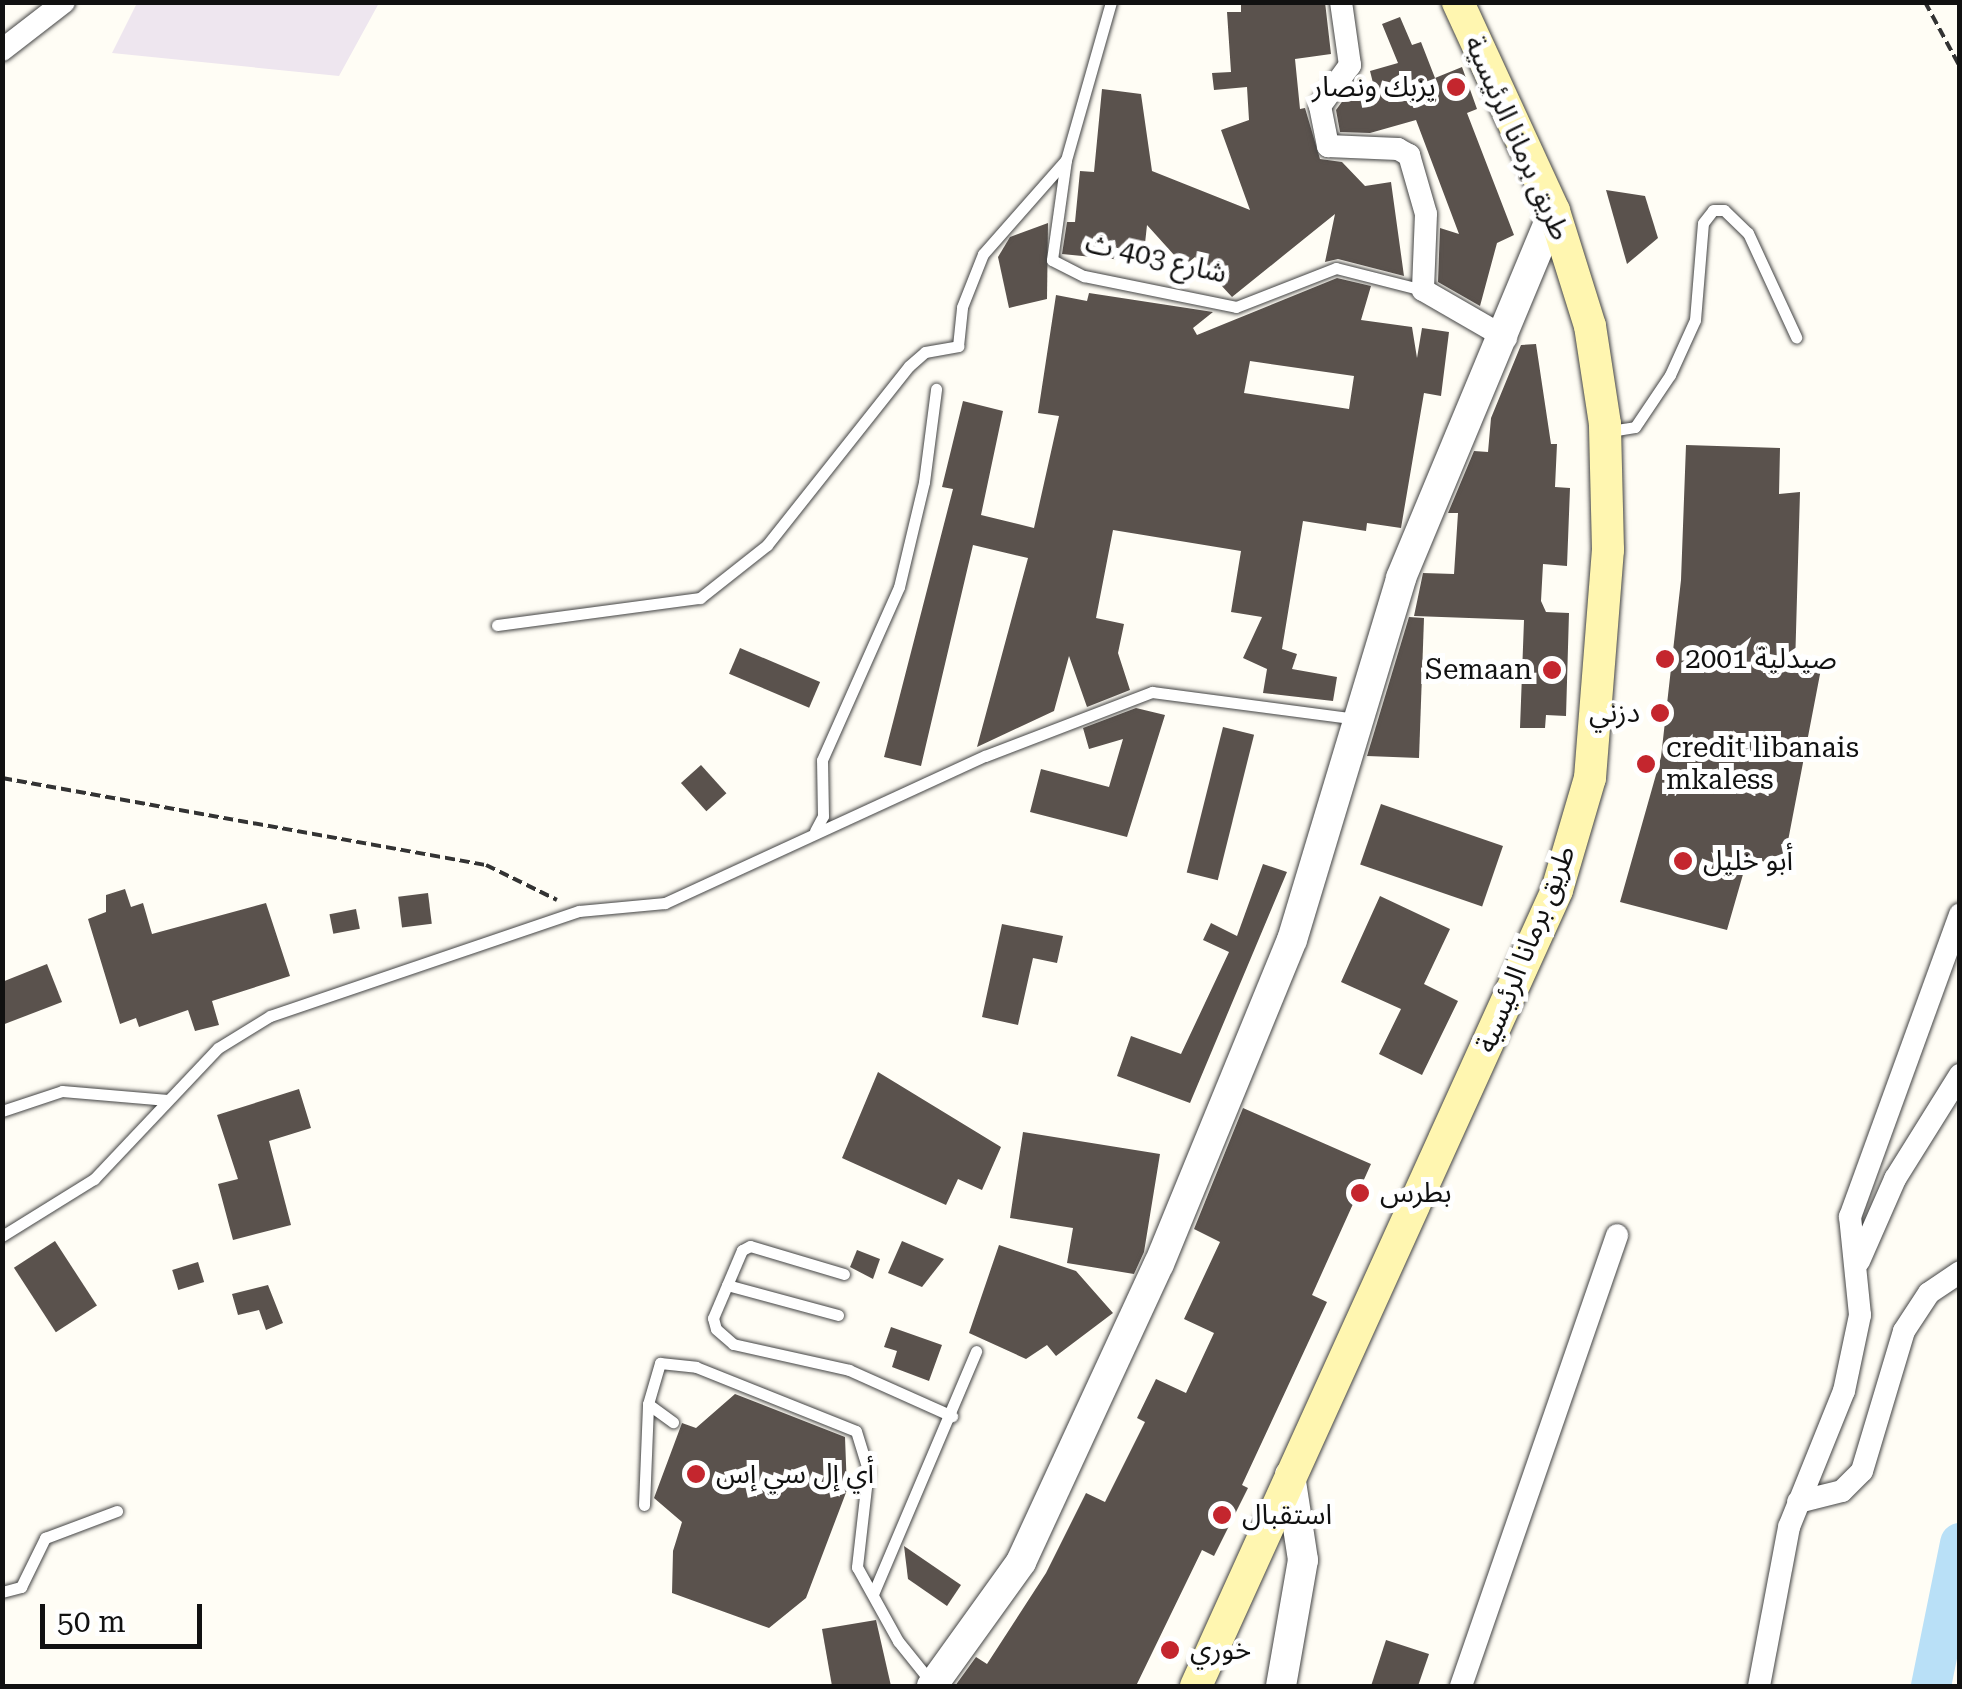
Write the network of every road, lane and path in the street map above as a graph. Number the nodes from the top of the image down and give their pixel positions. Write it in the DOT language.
graph roads {
  1 [pos="64,2"];
  2 [pos="1111,2"];
  3 [pos="1340,2"];
  4 [pos="1458,2"];
  5 [pos="1925,2"];
  6 [pos="2,50"];
  7 [pos="1960,67"];
  8 [pos="1066,160"];
  9 [pos="1554,212"];
  10 [pos="1423,290"];
  11 [pos="1506,338"];
  12 [pos="1796,338"];
  13 [pos="936,388"];
  14 [pos="1606,431"];
  15 [pos="496,625"];
  16 [pos="1356,719"];
  17 [pos="2,778"];
  18 [pos="815,831"];
  19 [pos="580,911"];
  20 [pos="1960,914"];
  21 [pos="1960,1075"];
  22 [pos="168,1100"];
  23 [pos="2,1110"];
  24 [pos="1617,1235"];
  25 [pos="2,1236"];
  26 [pos="1858,1261"];
  27 [pos="1960,1272"];
  28 [pos="844,1274"];
  29 [pos="727,1286"];
  30 [pos="838,1315"];
  31 [pos="976,1352"];
  32 [pos="648,1404"];
  33 [pos="952,1416"];
  34 [pos="673,1422"];
  35 [pos="1290,1476"];
  36 [pos="1798,1502"];
  37 [pos="644,1505"];
  38 [pos="117,1511"];
  39 [pos="2,1592"];
  40 [pos="873,1594"];
  41 [pos="933,1686"];
  42 [pos="1196,1686"];
  43 [pos="1282,1686"];
  44 [pos="1461,1686"];
  45 [pos="1760,1686"];
  1 -- 6 [label="street"];
  2 -- 8 [label="lane"];
  3 -- 10 [label="street"];
  4 -- 9 [label="main road, طريق برمانا الرئيسية"];
  5 -- 7 [label="path"];
  8 -- 10 [label="lane, شارع 403 ث"];
  8 -- 15 [label="lane"];
  9 -- 11 [label="street"];
  9 -- 14 [label="main road, طريق برمانا الرئيسية"];
  10 -- 11 [label="street, شارع 403 ث"];
  11 -- 16 [label="street"];
  12 -- 14 [label="lane"];
  13 -- 18 [label="lane"];
  14 -- 35 [label="main road, طريق برمانا الرئيسية"];
  16 -- 18 [label="lane"];
  16 -- 41 [label="street"];
  17 -- 19 [label="path"];
  18 -- 19 [label="lane"];
  19 -- 22 [label="lane"];
  20 -- 26 [label="street"];
  21 -- 26 [label="street"];
  22 -- 23 [label="lane"];
  22 -- 25 [label="lane"];
  24 -- 44 [label="street"];
  26 -- 36 [label="street"];
  27 -- 36 [label="street"];
  28 -- 29 [label="lane"];
  29 -- 30 [label="lane"];
  29 -- 33 [label="lane"];
  31 -- 33 [label="lane"];
  32 -- 34 [label="lane"];
  32 -- 37 [label="lane"];
  32 -- 40 [label="lane"];
  33 -- 40 [label="lane"];
  35 -- 42 [label="main road, طريق برمانا الرئيسية"];
  35 -- 43 [label="street"];
  36 -- 45 [label="street"];
  38 -- 39 [label="lane"];
  40 -- 41 [label="lane"];
}
